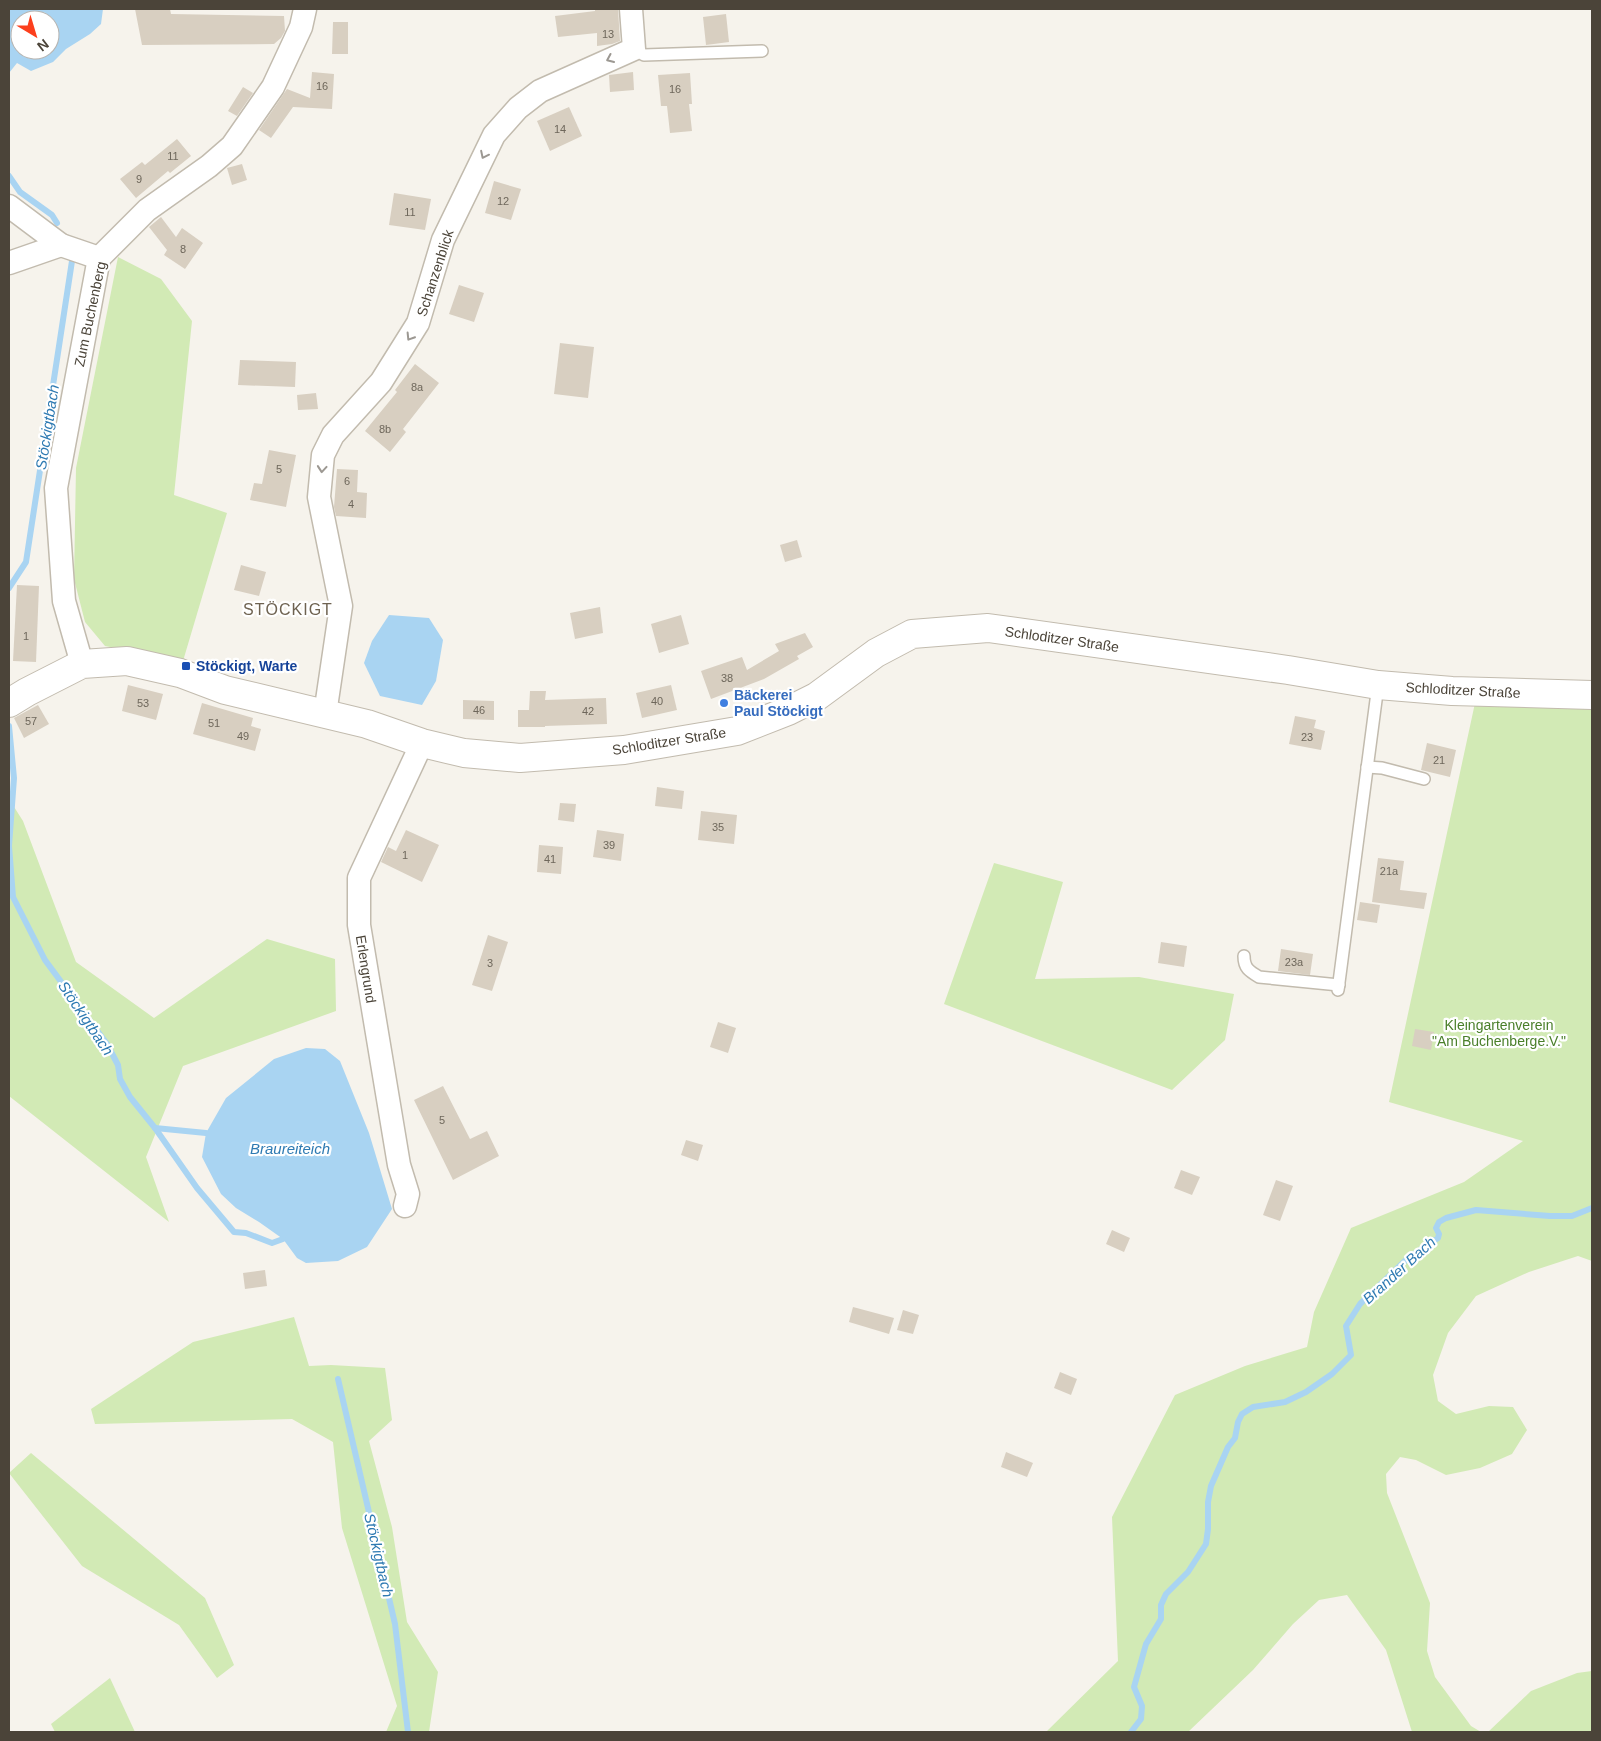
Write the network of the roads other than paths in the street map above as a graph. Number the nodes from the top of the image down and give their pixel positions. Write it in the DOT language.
graph roads {
  1 [pos="305,9"];
  2 [pos="631,9"];
  3 [pos="634,49"];
  4 [pos="762,51"];
  5 [pos="9,206"];
  6 [pos="61,245"];
  7 [pos="99,258"];
  8 [pos="9,263"];
  9 [pos="82,664"];
  10 [pos="1378,684"];
  11 [pos="1592,695"];
  12 [pos="9,703"];
  13 [pos="325,714"];
  14 [pos="422,743"];
  15 [pos="1367,767"];
  16 [pos="1424,779"];
  17 [pos="1244,956"];
  18 [pos="405,1206"];
  1 -- 7 [label="street, Zum Buchenberg"];
  2 -- 3 [label="street"];
  3 -- 4 [label="lane"];
  3 -- 13 [label="street, Schanzenblick, one-way"];
  5 -- 6 [label="street"];
  6 -- 7 [label="street"];
  6 -- 8 [label="street"];
  7 -- 9 [label="street, Zum Buchenberg"];
  9 -- 12 [label="street, Schloditzer Straße"];
  9 -- 13 [label="street, Schloditzer Straße"];
  10 -- 11 [label="street, Schloditzer Straße"];
  10 -- 14 [label="street, Schloditzer Straße"];
  10 -- 15 [label="lane"];
  13 -- 14 [label="street, Schloditzer Straße"];
  14 -- 18 [label="street, Erlengrund"];
  15 -- 16 [label="lane"];
  15 -- 17 [label="lane"];
}
